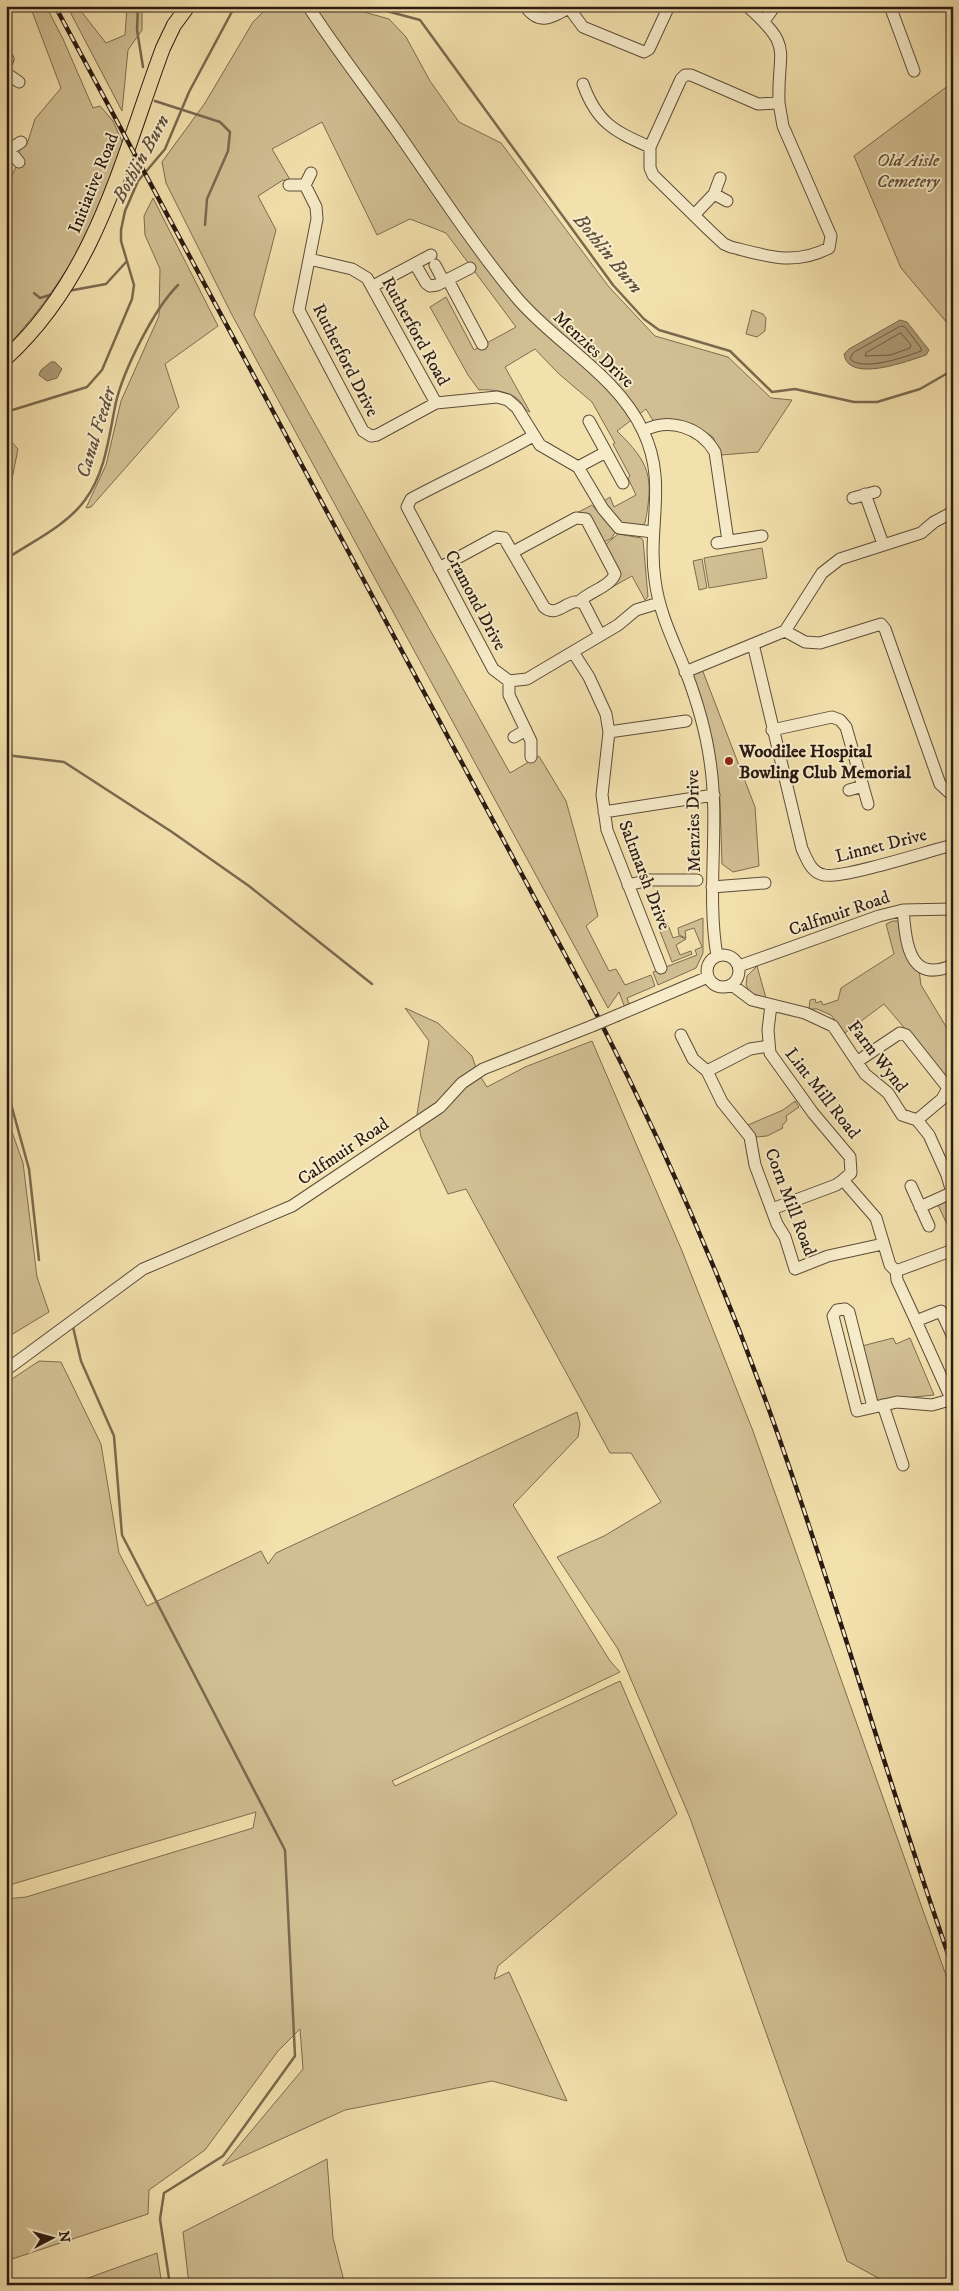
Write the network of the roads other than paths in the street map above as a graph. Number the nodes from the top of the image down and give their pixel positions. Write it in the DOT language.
graph roads {
  1 [pos="188,6"];
  2 [pos="308,6"];
  3 [pos="525,6"];
  4 [pos="669,6"];
  5 [pos="747,6"];
  6 [pos="775,6"];
  7 [pos="890,6"];
  8 [pos="570,7"];
  9 [pos="764,21"];
  10 [pos="914,71"];
  11 [pos="6,73"];
  12 [pos="19,82"];
  13 [pos="587,88"];
  14 [pos="779,103"];
  15 [pos="20,142"];
  16 [pos="8,147"];
  17 [pos="650,148"];
  18 [pos="19,162"];
  19 [pos="311,173"];
  20 [pos="720,178"];
  21 [pos="290,184"];
  22 [pos="305,185"];
  23 [pos="714,194"];
  24 [pos="727,202"];
  25 [pos="695,214"];
  26 [pos="309,259"];
  27 [pos="415,264"];
  28 [pos="470,268"];
  29 [pos="446,281"];
  30 [pos="373,286"];
  31 [pos="482,344"];
  32 [pos="6,358"];
  33 [pos="436,403"];
  34 [pos="589,421"];
  35 [pos="644,431"];
  36 [pos="533,436"];
  37 [pos="606,452"];
  38 [pos="578,468"];
  39 [pos="623,483"];
  40 [pos="853,498"];
  41 [pos="953,512"];
  42 [pos="652,532"];
  43 [pos="762,536"];
  44 [pos="882,544"];
  45 [pos="513,552"];
  46 [pos="439,568"];
  47 [pos="580,601"];
  48 [pos="659,603"];
  49 [pos="785,631"];
  50 [pos="600,635"];
  51 [pos="753,644"];
  52 [pos="573,652"];
  53 [pos="686,672"];
  54 [pos="509,681"];
  55 [pos="686,721"];
  56 [pos="526,730"];
  57 [pos="772,730"];
  58 [pos="609,732"];
  59 [pos="514,737"];
  60 [pos="531,757"];
  61 [pos="863,786"];
  62 [pos="849,790"];
  63 [pos="714,795"];
  64 [pos="953,796"];
  65 [pos="868,804"];
  66 [pos="604,812"];
  67 [pos="953,845"];
  68 [pos="697,880"];
  69 [pos="765,883"];
  70 [pos="628,886"];
  71 [pos="712,887"];
  72 [pos="953,909"];
  73 [pos="903,910"];
  74 [pos="717,956"];
  75 [pos="953,965"];
  76 [pos="739,966"];
  77 [pos="661,968"];
  78 [pos="708,977"];
  79 [pos="732,985"];
  80 [pos="771,1006"];
  81 [pos="681,1035"];
  82 [pos="769,1046"];
  83 [pos="858,1061"];
  84 [pos="707,1072"];
  85 [pos="917,1120"];
  86 [pos="950,1174"];
  87 [pos="843,1180"];
  88 [pos="911,1186"];
  89 [pos="952,1194"];
  90 [pos="920,1207"];
  91 [pos="772,1209"];
  92 [pos="929,1226"];
  93 [pos="883,1244"];
  94 [pos="953,1250"];
  95 [pos="896,1271"];
  96 [pos="916,1321"];
  97 [pos="953,1337"];
  98 [pos="6,1370"];
  99 [pos="952,1401"];
  100 [pos="878,1406"];
  101 [pos="902,1465"];
  1 -- 32 [label="main road, Initiative Road"];
  2 -- 35 [label="street, Menzies Drive"];
  3 -- 8 [label="street"];
  4 -- 8 [label="street"];
  5 -- 9 [label="street"];
  6 -- 9 [label="street"];
  7 -- 10 [label="street"];
  9 -- 14 [label="street"];
  11 -- 12 [label="street"];
  13 -- 17 [label="street"];
  14 -- 17 [label="street"];
  14 -- 25 [label="street"];
  15 -- 16 [label="street"];
  16 -- 18 [label="street"];
  17 -- 25 [label="street"];
  19 -- 22 [label="street"];
  20 -- 23 [label="street"];
  21 -- 22 [label="street"];
  22 -- 26 [label="street, Rutherford Drive"];
  23 -- 24 [label="street"];
  23 -- 25 [label="street"];
  26 -- 30 [label="street, Rutherford Road"];
  26 -- 33 [label="street, Rutherford Drive"];
  27 -- 29 [label="street"];
  27 -- 29 [label="street"];
  27 -- 30 [label="street"];
  28 -- 29 [label="street"];
  29 -- 31 [label="street"];
  30 -- 33 [label="street, Rutherford Road"];
  33 -- 36 [label="street, Rutherford Drive"];
  34 -- 37 [label="street"];
  35 -- 42 [label="street, Menzies Drive"];
  35 -- 43 [label="street"];
  36 -- 38 [label="street, Rutherford Drive"];
  36 -- 46 [label="street, Cramond Drive"];
  37 -- 38 [label="street"];
  37 -- 39 [label="street"];
  38 -- 42 [label="street, Rutherford Drive"];
  40 -- 44 [label="street"];
  41 -- 44 [label="street"];
  42 -- 48 [label="street, Menzies Drive"];
  44 -- 49 [label="street"];
  45 -- 46 [label="street"];
  45 -- 47 [label="street"];
  45 -- 47 [label="street"];
  46 -- 54 [label="street, Cramond Drive"];
  47 -- 50 [label="street"];
  48 -- 50 [label="street"];
  48 -- 53 [label="street, Menzies Drive"];
  49 -- 51 [label="street"];
  49 -- 64 [label="street"];
  50 -- 52 [label="street"];
  51 -- 53 [label="street"];
  51 -- 57 [label="street, Linnet Drive"];
  52 -- 54 [label="street"];
  52 -- 58 [label="street, Saltmarsh Drive"];
  53 -- 63 [label="street, Menzies Drive"];
  54 -- 56 [label="street"];
  55 -- 58 [label="street"];
  56 -- 59 [label="street"];
  56 -- 60 [label="street"];
  57 -- 61 [label="street"];
  57 -- 67 [label="street, Linnet Drive"];
  58 -- 66 [label="street, Saltmarsh Drive"];
  61 -- 62 [label="street"];
  61 -- 65 [label="street"];
  63 -- 66 [label="street"];
  63 -- 71 [label="street, Menzies Drive"];
  66 -- 70 [label="street, Saltmarsh Drive"];
  68 -- 70 [label="street"];
  69 -- 71 [label="street"];
  70 -- 77 [label="street, Saltmarsh Drive"];
  71 -- 74 [label="street, Menzies Drive"];
  72 -- 73 [label="street, Calfmuir Road"];
  73 -- 75 [label="street"];
  73 -- 76 [label="street, Calfmuir Road"];
  74 -- 76 [label="street"];
  74 -- 78 [label="street"];
  76 -- 79 [label="street"];
  78 -- 79 [label="street"];
  78 -- 98 [label="street, Calfmuir Road, bridge"];
  79 -- 80 [label="street, Farm Wynd"];
  80 -- 82 [label="street, Lint Mill Road"];
  80 -- 83 [label="street, Farm Wynd"];
  81 -- 84 [label="street, Corn Mill Road"];
  82 -- 84 [label="street"];
  82 -- 87 [label="street, Lint Mill Road"];
  83 -- 85 [label="street, Farm Wynd"];
  83 -- 85 [label="street"];
  84 -- 91 [label="street, Corn Mill Road"];
  85 -- 86 [label="street, Farm Wynd"];
  86 -- 89 [label="street, Farm Wynd"];
  87 -- 91 [label="street"];
  87 -- 93 [label="street"];
  88 -- 90 [label="street"];
  89 -- 90 [label="street"];
  90 -- 92 [label="street"];
  91 -- 93 [label="street, Corn Mill Road"];
  93 -- 95 [label="street"];
  94 -- 95 [label="street"];
  95 -- 96 [label="street"];
  96 -- 97 [label="street"];
  96 -- 99 [label="street"];
  99 -- 100 [label="street"];
  100 -- 100 [label="street"];
  100 -- 101 [label="street"];
}
